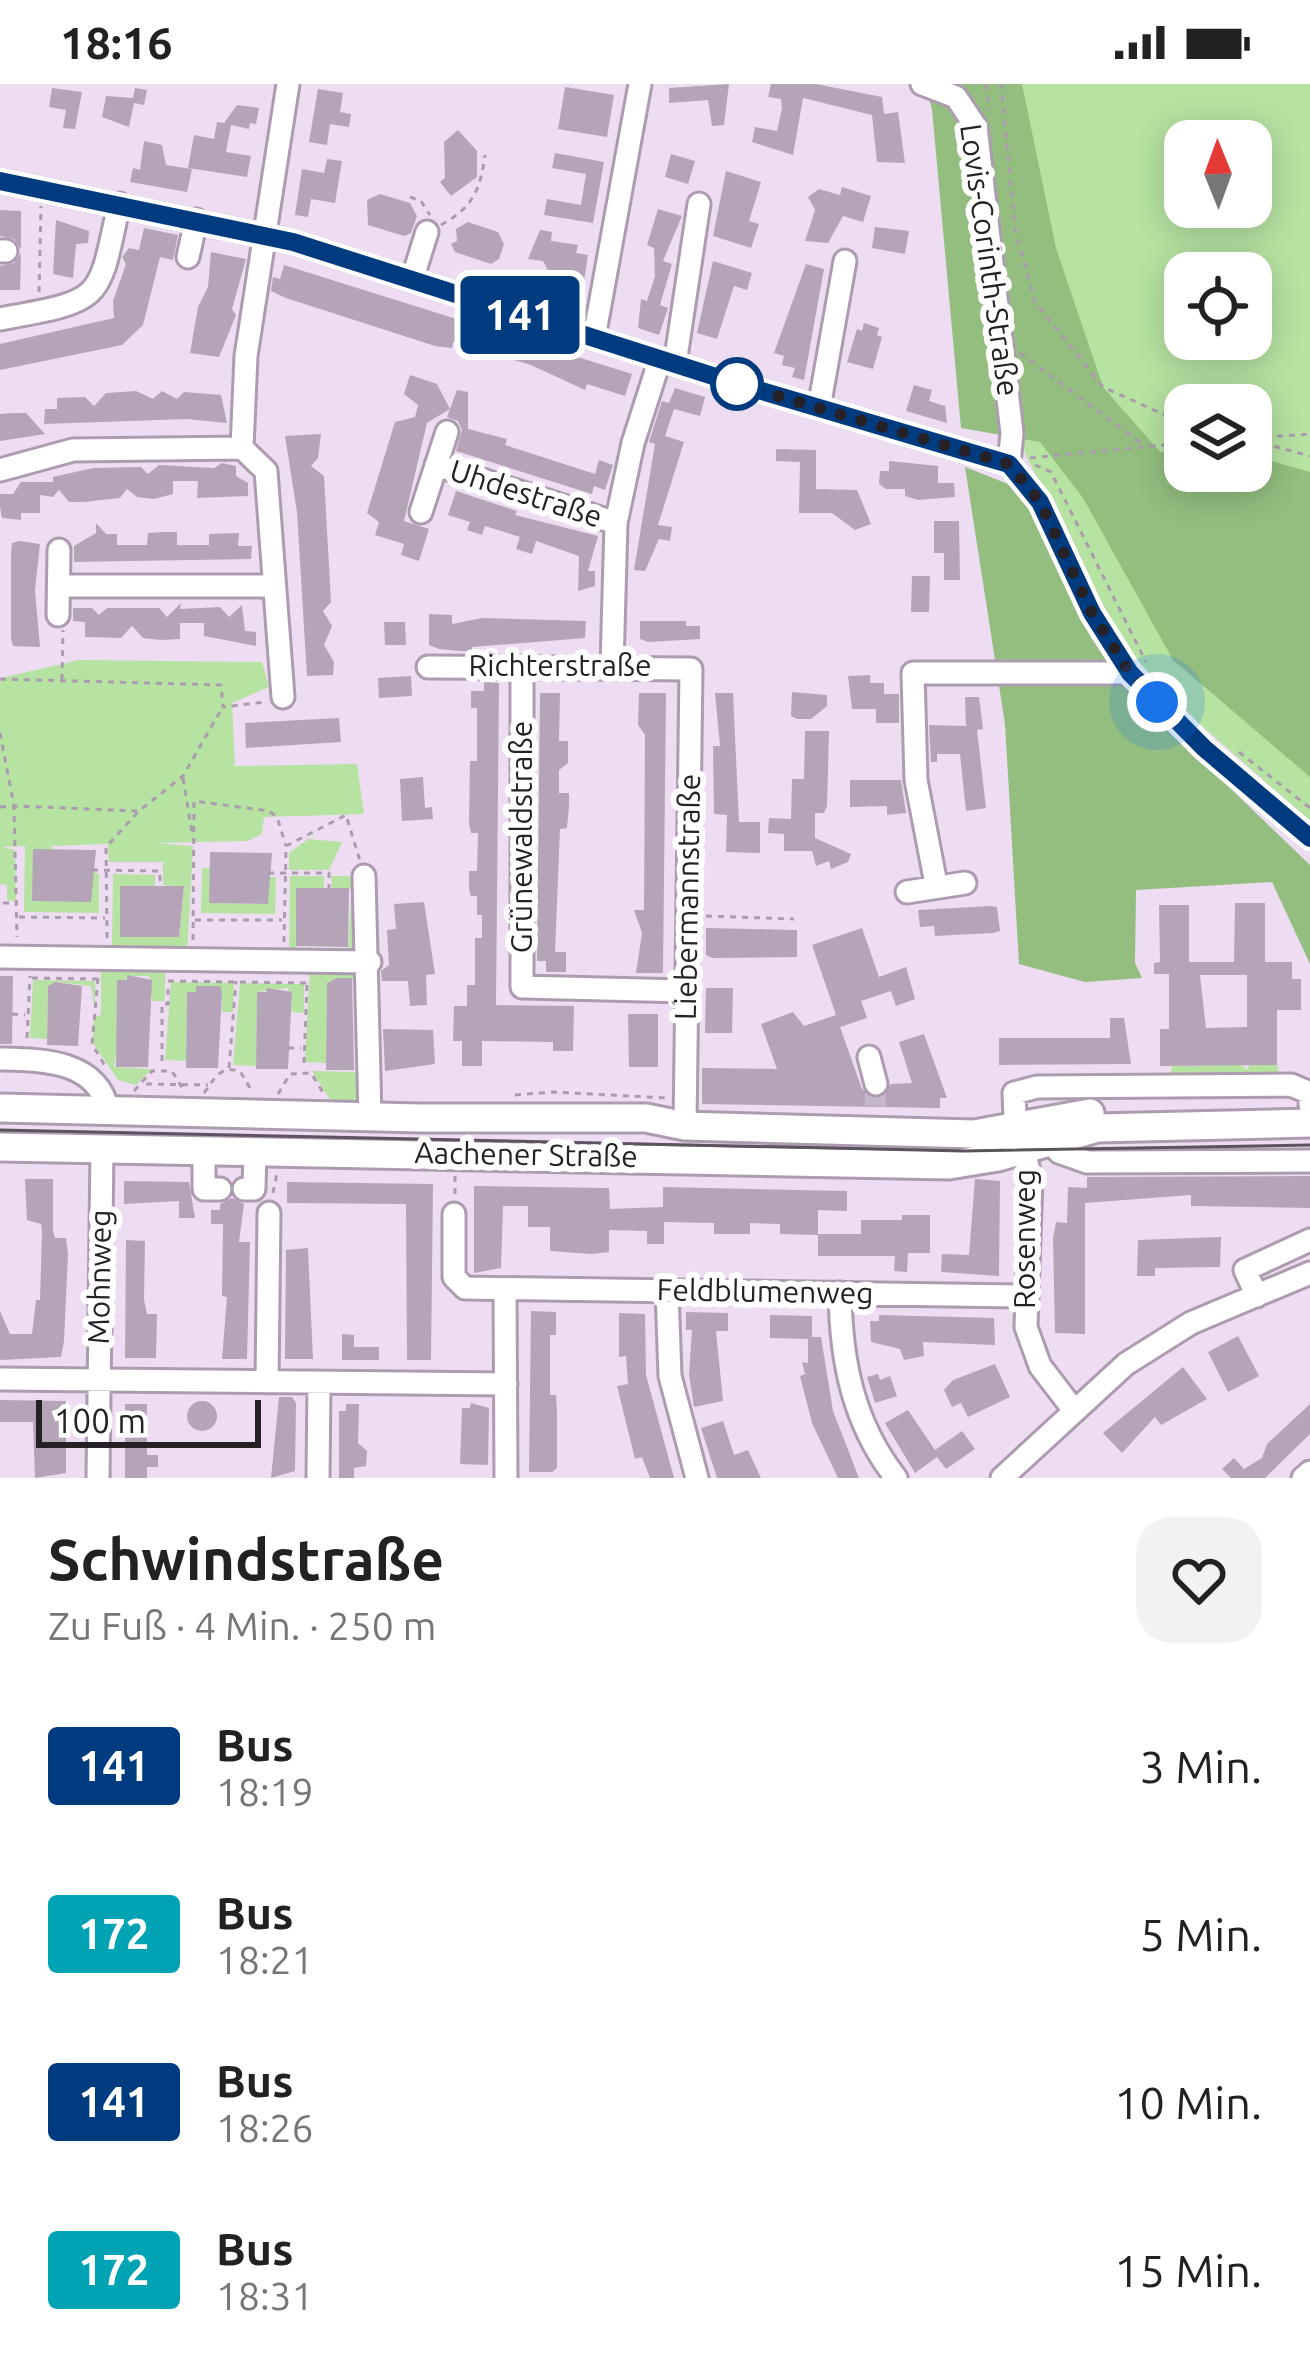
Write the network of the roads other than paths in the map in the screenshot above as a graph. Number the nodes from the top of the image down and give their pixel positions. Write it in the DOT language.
graph roads {
  1 [pos="288,84"];
  2 [pos="640,84"];
  3 [pos="922,84"];
  4 [pos="0,181"];
  5 [pos="119,204"];
  6 [pos="699,204"];
  7 [pos="196,220"];
  8 [pos="432,229"];
  9 [pos="261,234"];
  10 [pos="188,256"];
  11 [pos="845,261"];
  12 [pos="412,280"];
  13 [pos="0,319"];
  14 [pos="594,338"];
  15 [pos="668,362"];
  16 [pos="819,408"];
  17 [pos="447,432"];
  18 [pos="242,448"];
  19 [pos="1010,461"];
  20 [pos="436,465"];
  21 [pos="0,470"];
  22 [pos="421,512"];
  23 [pos="616,524"];
  24 [pos="59,550"];
  25 [pos="59,586"];
  26 [pos="273,586"];
  27 [pos="58,615"];
  28 [pos="612,666"];
  29 [pos="428,667"];
  30 [pos="522,667"];
  31 [pos="1138,668"];
  32 [pos="691,669"];
  33 [pos="283,697"];
  34 [pos="1310,838"];
  35 [pos="364,876"];
  36 [pos="965,883"];
  37 [pos="936,884"];
  38 [pos="907,892"];
  39 [pos="19,962"];
  40 [pos="370,962"];
  41 [pos="685,991"];
  42 [pos="869,1057"];
  43 [pos="0,1059"];
  44 [pos="1310,1093"];
  45 [pos="118,1103"];
  46 [pos="1310,1105"];
  47 [pos="875,1107"];
  48 [pos="0,1108"];
  49 [pos="559,1116"];
  50 [pos="370,1117"];
  51 [pos="1310,1123"];
  52 [pos="685,1126"];
  53 [pos="1030,1139"];
  54 [pos="0,1148"];
  55 [pos="102,1148"];
  56 [pos="204,1149"];
  57 [pos="267,1150"];
  58 [pos="546,1154"];
  59 [pos="1310,1161"];
  60 [pos="220,1189"];
  61 [pos="244,1189"];
  62 [pos="269,1213"];
  63 [pos="454,1214"];
  64 [pos="1310,1240"];
  65 [pos="1310,1273"];
  66 [pos="505,1288"];
  67 [pos="667,1291"];
  68 [pos="840,1293"];
  69 [pos="1025,1296"];
  70 [pos="1256,1296"];
  71 [pos="0,1379"];
  72 [pos="99,1381"];
  73 [pos="267,1382"];
  74 [pos="319,1382"];
  75 [pos="506,1384"];
  76 [pos="1073,1409"];
  77 [pos="1310,1472"];
  78 [pos="98,1478"];
  79 [pos="318,1478"];
  80 [pos="506,1478"];
  81 [pos="697,1478"];
  82 [pos="896,1478"];
  83 [pos="1002,1478"];
  84 [pos="1303,1478"];
  1 -- 9 [label="street"];
  2 -- 14 [label="street"];
  3 -- 19 [label="street, Lovis-Corinth-Straße"];
  4 -- 5 [label="street"];
  5 -- 7 [label="street"];
  5 -- 13 [label="street"];
  6 -- 15 [label="street"];
  7 -- 9 [label="street"];
  7 -- 10 [label="street"];
  8 -- 12 [label="street"];
  9 -- 12 [label="street"];
  9 -- 18 [label="street"];
  11 -- 16 [label="street"];
  12 -- 14 [label="street"];
  14 -- 15 [label="street"];
  15 -- 16 [label="street"];
  15 -- 23 [label="street"];
  16 -- 19 [label="street"];
  17 -- 20 [label="street, Uhdestraße"];
  18 -- 21 [label="street"];
  18 -- 26 [label="street"];
  19 -- 31 [label="street"];
  20 -- 22 [label="street, Uhdestraße"];
  20 -- 23 [label="street, Uhdestraße"];
  23 -- 28 [label="street"];
  24 -- 25 [label="street"];
  25 -- 26 [label="street"];
  25 -- 27 [label="street"];
  26 -- 33 [label="street"];
  28 -- 30 [label="street, Richterstraße"];
  28 -- 32 [label="street, Richterstraße"];
  29 -- 30 [label="street, Richterstraße"];
  30 -- 41 [label="street, Grünewaldstraße"];
  31 -- 34 [label="street"];
  31 -- 37 [label="street"];
  32 -- 41 [label="street, Liebermannstraße"];
  35 -- 40 [label="street"];
  36 -- 37 [label="street"];
  37 -- 38 [label="street"];
  39 -- 40 [label="street"];
  40 -- 50 [label="street"];
  41 -- 52 [label="street, Liebermannstraße"];
  42 -- 47 [label="street"];
  43 -- 45 [label="street"];
  44 -- 46 [label="street, Aachener Straße"];
  44 -- 53 [label="street, Aachener Straße"];
  45 -- 48 [label="main road, Aachener Straße"];
  45 -- 50 [label="main road, Aachener Straße"];
  46 -- 53 [label="main road, Aachener Straße"];
  47 -- 52 [label="main road, Aachener Straße"];
  47 -- 53 [label="main road, Aachener Straße"];
  49 -- 50 [label="main road, Aachener Straße"];
  49 -- 52 [label="main road, Aachener Straße"];
  49 -- 58 [label="main road"];
  51 -- 53 [label="main road, Aachener Straße"];
  53 -- 58 [label="main road, Aachener Straße"];
  53 -- 59 [label="street"];
  53 -- 69 [label="street, Rosenweg"];
  54 -- 55 [label="main road, Aachener Straße"];
  55 -- 56 [label="main road, Aachener Straße"];
  55 -- 72 [label="street, Mohnweg"];
  56 -- 57 [label="main road, Aachener Straße"];
  56 -- 60 [label="street"];
  57 -- 58 [label="main road, Aachener Straße"];
  57 -- 61 [label="street"];
  62 -- 73 [label="street"];
  63 -- 66 [label="street, Feldblumenweg"];
  64 -- 70 [label="street"];
  65 -- 70 [label="street"];
  66 -- 67 [label="street, Feldblumenweg"];
  66 -- 75 [label="street"];
  67 -- 68 [label="street, Feldblumenweg"];
  67 -- 81 [label="street"];
  68 -- 69 [label="street, Feldblumenweg"];
  68 -- 82 [label="street"];
  69 -- 76 [label="street, Rosenweg"];
  70 -- 76 [label="street"];
  71 -- 72 [label="street"];
  72 -- 73 [label="street"];
  72 -- 78 [label="street, Mohnweg"];
  73 -- 74 [label="street"];
  74 -- 75 [label="street"];
  74 -- 79 [label="street"];
  75 -- 80 [label="street"];
  76 -- 83 [label="street"];
  77 -- 84 [label="street"];
}
